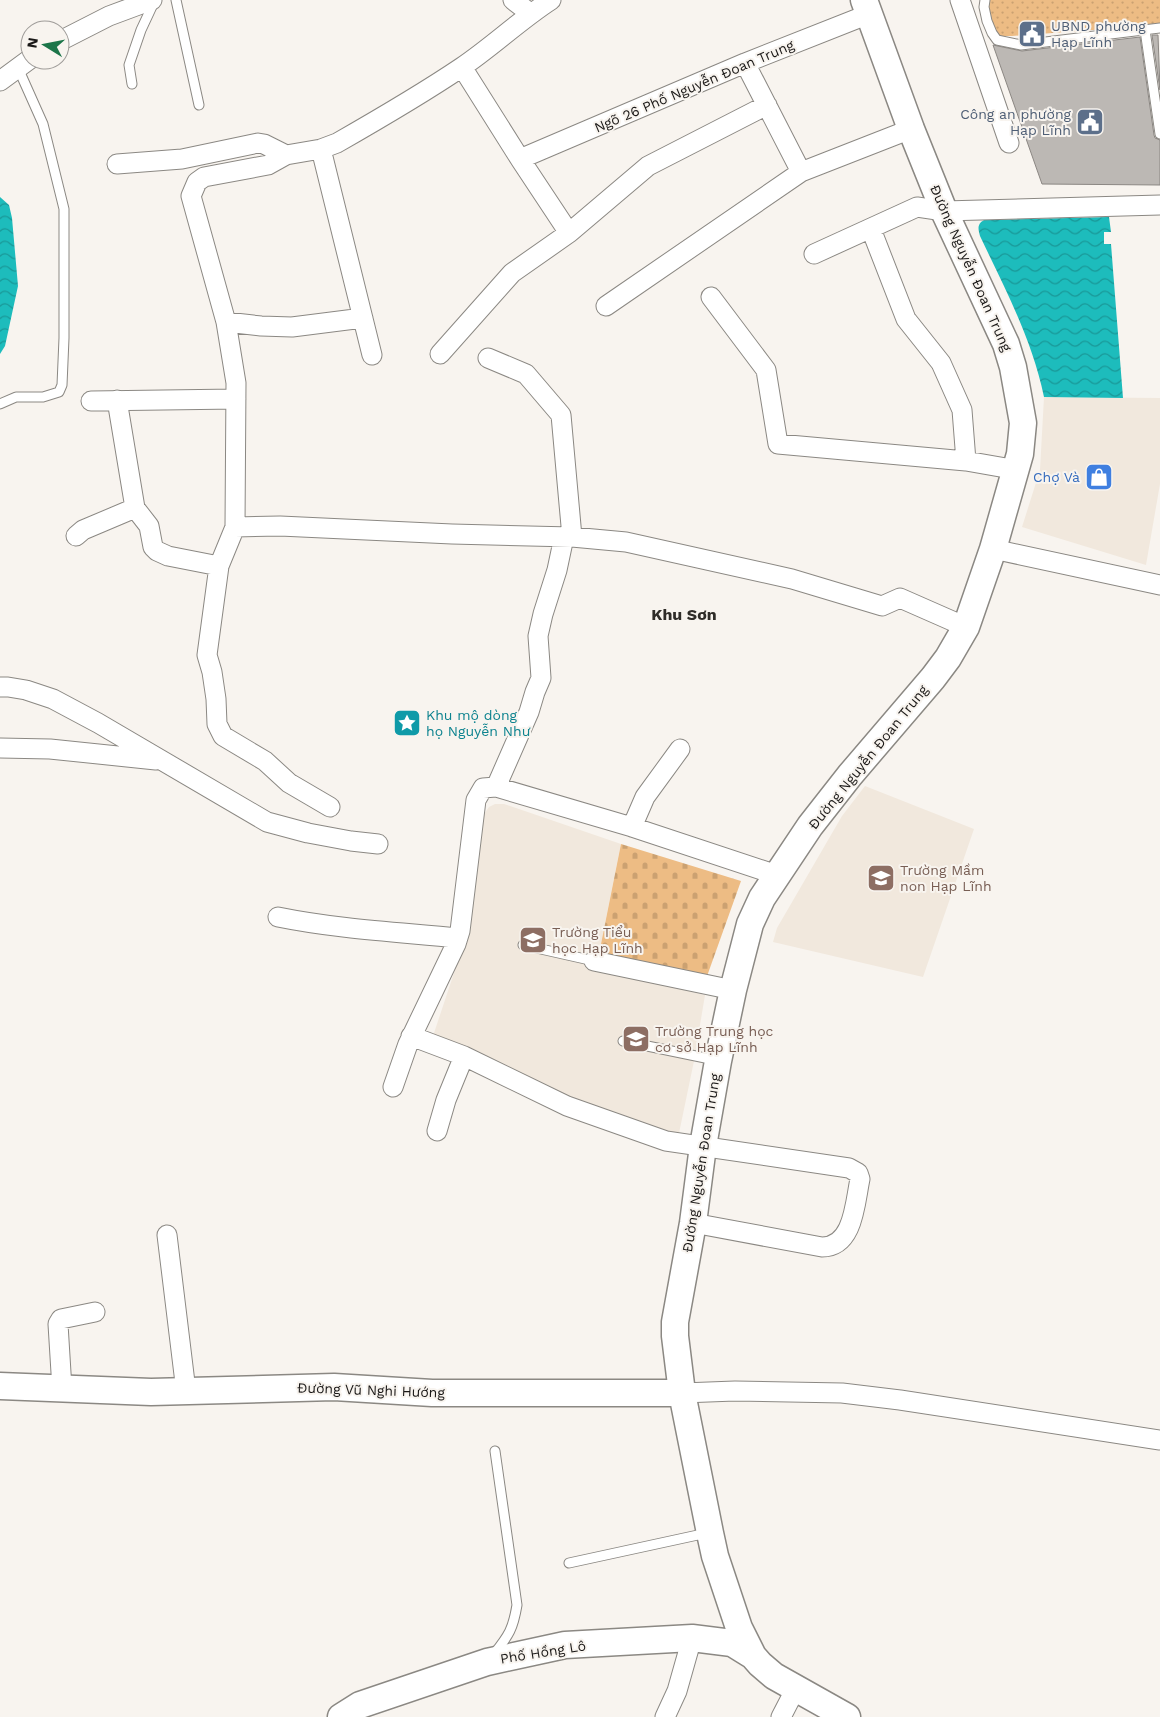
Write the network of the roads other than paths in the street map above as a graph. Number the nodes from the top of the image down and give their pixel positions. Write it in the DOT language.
graph roads {
  1 [pos="154,0"];
  2 [pos="176,0"];
  3 [pos="513,0"];
  4 [pos="551,0"];
  5 [pos="960,0"];
  6 [pos="985,0"];
  7 [pos="867,7"];
  8 [pos="530,13"];
  9 [pos="1160,28"];
  10 [pos="1145,30"];
  11 [pos="70,36"];
  12 [pos="744,63"];
  13 [pos="462,67"];
  14 [pos="13,72"];
  15 [pos="132,84"];
  16 [pos="199,105"];
  17 [pos="766,105"];
  18 [pos="911,129"];
  19 [pos="1160,134"];
  20 [pos="1009,143"];
  21 [pos="321,149"];
  22 [pos="286,155"];
  23 [pos="520,160"];
  24 [pos="117,164"];
  25 [pos="801,172"];
  26 [pos="1160,204"];
  27 [pos="944,211"];
  28 [pos="871,229"];
  29 [pos="569,233"];
  30 [pos="814,254"];
  31 [pos="711,297"];
  32 [pos="606,306"];
  33 [pos="363,318"];
  34 [pos="226,322"];
  35 [pos="372,354"];
  36 [pos="440,354"];
  37 [pos="488,358"];
  38 [pos="236,399"];
  39 [pos="117,400"];
  40 [pos="91,401"];
  41 [pos="0,404"];
  42 [pos="966,461"];
  43 [pos="1017,470"];
  44 [pos="135,508"];
  45 [pos="235,527"];
  46 [pos="76,536"];
  47 [pos="568,537"];
  48 [pos="993,549"];
  49 [pos="219,566"];
  50 [pos="1160,585"];
  51 [pos="966,627"];
  52 [pos="0,687"];
  53 [pos="0,748"];
  54 [pos="680,749"];
  55 [pos="160,760"];
  56 [pos="496,787"];
  57 [pos="330,807"];
  58 [pos="632,827"];
  59 [pos="378,844"];
  60 [pos="777,875"];
  61 [pos="278,916"];
  62 [pos="458,938"];
  63 [pos="523,945"];
  64 [pos="594,961"];
  65 [pos="733,990"];
  66 [pos="411,1036"];
  67 [pos="623,1041"];
  68 [pos="464,1056"];
  69 [pos="718,1061"];
  70 [pos="393,1087"];
  71 [pos="437,1131"];
  72 [pos="703,1146"];
  73 [pos="693,1223"];
  74 [pos="167,1235"];
  75 [pos="95,1312"];
  76 [pos="0,1386"];
  77 [pos="62,1389"];
  78 [pos="186,1391"];
  79 [pos="682,1393"];
  80 [pos="1160,1440"];
  81 [pos="495,1451"];
  82 [pos="710,1533"];
  83 [pos="569,1563"];
  84 [pos="692,1638"];
  85 [pos="753,1656"];
  86 [pos="487,1662"];
  87 [pos="796,1688"];
  88 [pos="340,1717"];
  89 [pos="665,1717"];
  90 [pos="781,1717"];
  91 [pos="847,1717"];
  1 -- 11 [label="street"];
  1 -- 15 [label="lane"];
  2 -- 16 [label="lane"];
  3 -- 8 [label="street"];
  4 -- 8 [label="street"];
  5 -- 20 [label="street"];
  6 -- 10 [label="lane"];
  7 -- 12 [label="street, Ngõ 26 Phố Nguyễn Đoan Trung"];
  7 -- 18 [label="street, Đường Nguyễn Đoan Trung"];
  8 -- 13 [label="street"];
  9 -- 10 [label="lane"];
  10 -- 19 [label="lane"];
  12 -- 17 [label="street"];
  12 -- 23 [label="street, Ngõ 26 Phố Nguyễn Đoan Trung"];
  13 -- 21 [label="street"];
  13 -- 23 [label="street"];
  14 -- 41 [label="lane"];
  17 -- 25 [label="street"];
  17 -- 29 [label="street"];
  18 -- 25 [label="street"];
  18 -- 27 [label="street, Đường Nguyễn Đoan Trung"];
  21 -- 22 [label="street"];
  21 -- 33 [label="street"];
  22 -- 24 [label="street"];
  22 -- 34 [label="street"];
  23 -- 29 [label="street"];
  25 -- 32 [label="street"];
  26 -- 27 [label="street"];
  27 -- 28 [label="street"];
  27 -- 43 [label="street, Đường Nguyễn Đoan Trung"];
  28 -- 30 [label="street"];
  28 -- 42 [label="street"];
  29 -- 36 [label="street"];
  31 -- 42 [label="street"];
  33 -- 34 [label="street"];
  33 -- 35 [label="street"];
  34 -- 38 [label="street"];
  37 -- 47 [label="street"];
  38 -- 39 [label="street"];
  38 -- 45 [label="street"];
  39 -- 40 [label="street"];
  39 -- 44 [label="street"];
  42 -- 43 [label="street"];
  43 -- 48 [label="street, Đường Nguyễn Đoan Trung"];
  44 -- 46 [label="street"];
  44 -- 49 [label="street"];
  45 -- 47 [label="street"];
  45 -- 49 [label="street"];
  47 -- 51 [label="street"];
  47 -- 56 [label="street"];
  48 -- 50 [label="street"];
  48 -- 51 [label="street, Đường Nguyễn Đoan Trung"];
  49 -- 57 [label="street"];
  51 -- 60 [label="street, Đường Nguyễn Đoan Trung"];
  52 -- 55 [label="street"];
  53 -- 55 [label="street"];
  54 -- 58 [label="street"];
  55 -- 59 [label="street"];
  56 -- 58 [label="street"];
  56 -- 62 [label="street"];
  58 -- 60 [label="street"];
  60 -- 65 [label="street, Đường Nguyễn Đoan Trung"];
  61 -- 62 [label="street"];
  62 -- 66 [label="street"];
  63 -- 64 [label="lane"];
  64 -- 65 [label="street"];
  65 -- 69 [label="street, Đường Nguyễn Đoan Trung"];
  66 -- 68 [label="street"];
  66 -- 70 [label="street"];
  67 -- 69 [label="lane"];
  68 -- 71 [label="street"];
  68 -- 72 [label="street"];
  69 -- 72 [label="street, Đường Nguyễn Đoan Trung"];
  72 -- 73 [label="street, Đường Nguyễn Đoan Trung"];
  72 -- 73 [label="street"];
  73 -- 79 [label="street, Đường Nguyễn Đoan Trung"];
  74 -- 78 [label="street"];
  75 -- 77 [label="street"];
  76 -- 77 [label="street, Đường Vũ Nghi Hướng"];
  77 -- 78 [label="street, Đường Vũ Nghi Hướng"];
  78 -- 79 [label="street, Đường Vũ Nghi Hướng"];
  79 -- 80 [label="street"];
  79 -- 82 [label="street, Đường Nguyễn Đoan Trung"];
  81 -- 86 [label="lane"];
  82 -- 83 [label="lane"];
  82 -- 85 [label="street, Đường Nguyễn Đoan Trung"];
  84 -- 85 [label="street, Phố Hồng Lô"];
  84 -- 86 [label="street, Phố Hồng Lô"];
  84 -- 89 [label="street"];
  85 -- 87 [label="street, Đường Nguyễn Đoan Trung"];
  86 -- 88 [label="street, Phố Hồng Lô"];
  87 -- 90 [label="street"];
  87 -- 91 [label="street, Đường Nguyễn Đoan Trung"];
}
